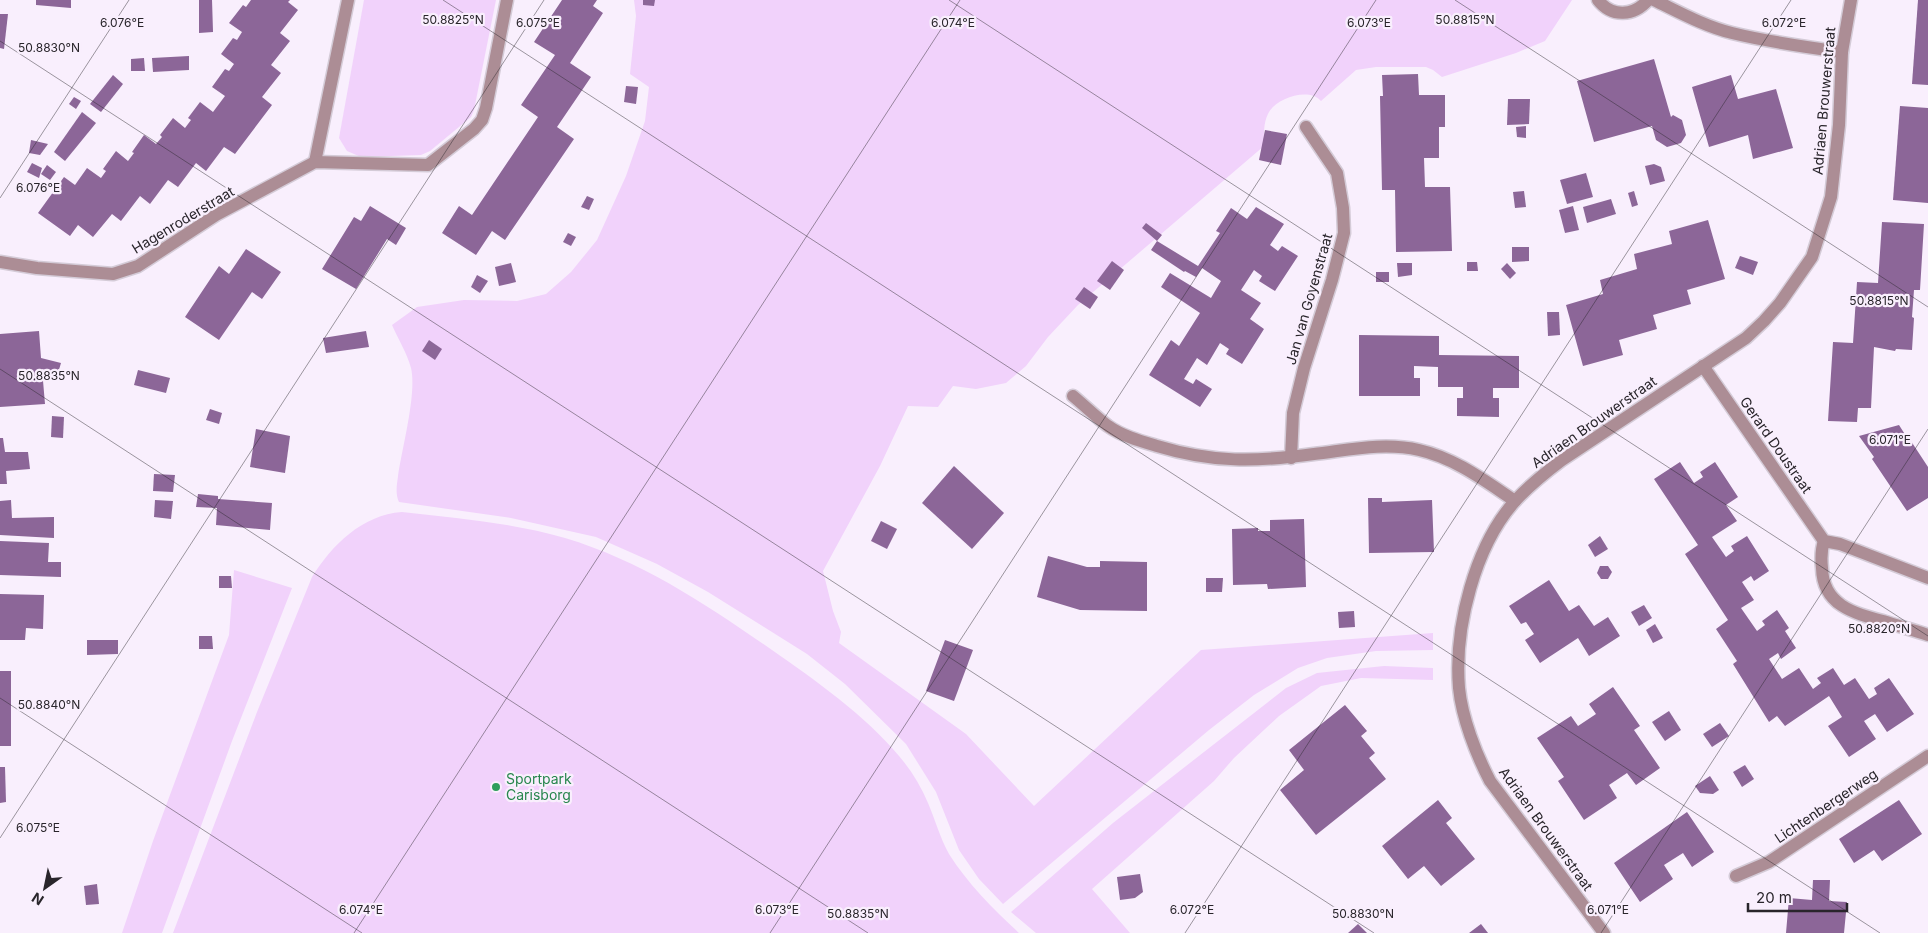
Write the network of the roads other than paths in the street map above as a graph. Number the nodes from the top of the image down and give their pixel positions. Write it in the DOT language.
graph roads {
  1 [pos="348,0"];
  2 [pos="507,0"];
  3 [pos="1598,0"];
  4 [pos="1648,0"];
  5 [pos="1654,0"];
  6 [pos="1851,0"];
  7 [pos="1842,52"];
  8 [pos="1306,127"];
  9 [pos="315,162"];
  10 [pos="0,262"];
  11 [pos="1703,366"];
  12 [pos="1073,396"];
  13 [pos="1291,458"];
  14 [pos="1515,501"];
  15 [pos="1824,542"];
  16 [pos="1928,578"];
  17 [pos="1928,635"];
  18 [pos="1928,756"];
  19 [pos="1736,876"];
  20 [pos="1604,933"];
  1 -- 9 [label="street"];
  2 -- 9 [label="street, Hagenroderstraat"];
  3 -- 4 [label="street"];
  5 -- 7 [label="street"];
  6 -- 7 [label="street, Adriaen Brouwerstraat"];
  7 -- 11 [label="street, Adriaen Brouwerstraat"];
  8 -- 13 [label="street, Jan van Goyenstraat"];
  9 -- 10 [label="street, Hagenroderstraat"];
  11 -- 14 [label="street, Adriaen Brouwerstraat"];
  11 -- 15 [label="street, Gerard Doustraat"];
  12 -- 13 [label="street"];
  13 -- 14 [label="street"];
  14 -- 20 [label="street, Adriaen Brouwerstraat"];
  15 -- 16 [label="street"];
  15 -- 17 [label="street"];
  18 -- 19 [label="street, Lichtenbergerweg"];
}
